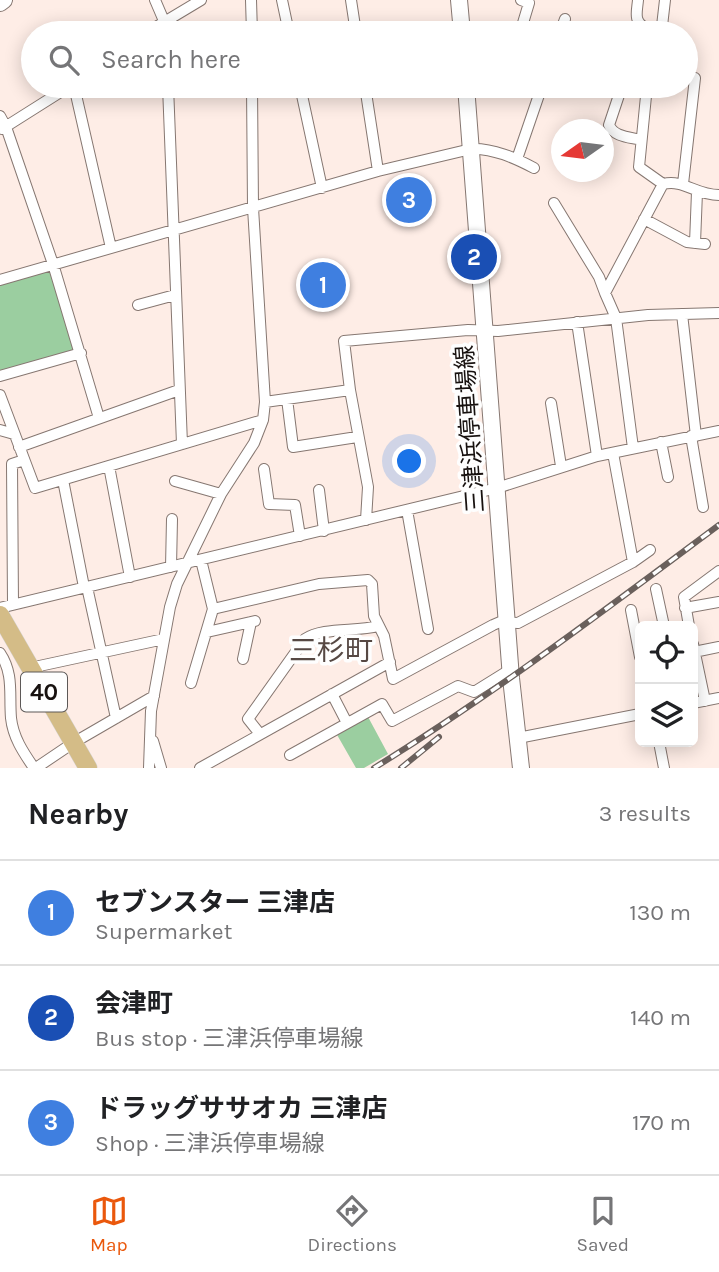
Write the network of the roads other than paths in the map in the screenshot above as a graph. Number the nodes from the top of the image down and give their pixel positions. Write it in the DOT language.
graph roads {
  1 [pos="155,0"];
  2 [pos="201,0"];
  3 [pos="251,0"];
  4 [pos="282,0"];
  5 [pos="351,0"];
  6 [pos="459,0"];
  7 [pos="522,0"];
  8 [pos="638,0"];
  9 [pos="665,0"];
  10 [pos="164,21"];
  11 [pos="252,21"];
  12 [pos="286,21"];
  13 [pos="354,21"];
  14 [pos="461,21"];
  15 [pos="524,21"];
  16 [pos="637,21"];
  17 [pos="663,21"];
  18 [pos="53,98"];
  19 [pos="75,98"];
  20 [pos="168,98"];
  21 [pos="252,98"];
  22 [pos="303,98"];
  23 [pos="367,98"];
  24 [pos="467,98"];
  25 [pos="538,98"];
  26 [pos="618,98"];
  27 [pos="646,98"];
  28 [pos="693,98"];
  29 [pos="0,116"];
  30 [pos="3,129"];
  31 [pos="641,140"];
  32 [pos="471,149"];
  33 [pos="517,159"];
  34 [pos="534,168"];
  35 [pos="378,171"];
  36 [pos="663,184"];
  37 [pos="683,184"];
  38 [pos="322,188"];
  39 [pos="697,192"];
  40 [pos="719,195"];
  41 [pos="554,203"];
  42 [pos="254,208"];
  43 [pos="644,219"];
  44 [pos="173,229"];
  45 [pos="111,248"];
  46 [pos="53,264"];
  47 [pos="0,280"];
  48 [pos="605,293"];
  49 [pos="175,295"];
  50 [pos="138,305"];
  51 [pos="719,313"];
  52 [pos="682,314"];
  53 [pos="616,318"];
  54 [pos="578,322"];
  55 [pos="486,331"];
  56 [pos="81,353"];
  57 [pos="0,376"];
  58 [pos="179,390"];
  59 [pos="350,390"];
  60 [pos="0,396"];
  61 [pos="287,399"];
  62 [pos="265,402"];
  63 [pos="551,403"];
  64 [pos="99,418"];
  65 [pos="263,420"];
  66 [pos="0,430"];
  67 [pos="719,431"];
  68 [pos="13,434"];
  69 [pos="694,436"];
  70 [pos="357,437"];
  71 [pos="661,442"];
  72 [pos="182,444"];
  73 [pos="19,447"];
  74 [pos="633,448"];
  75 [pos="613,453"];
  76 [pos="597,456"];
  77 [pos="24,460"];
  78 [pos="0,463"];
  79 [pos="12,464"];
  80 [pos="109,466"];
  81 [pos="561,466"];
  82 [pos="264,469"];
  83 [pos="668,477"];
  84 [pos="63,480"];
  85 [pos="175,481"];
  86 [pos="497,488"];
  87 [pos="318,490"];
  88 [pos="220,494"];
  89 [pos="703,507"];
  90 [pos="407,510"];
  91 [pos="172,519"];
  92 [pos="366,520"];
  93 [pos="324,531"];
  94 [pos="300,536"];
  95 [pos="650,550"];
  96 [pos="201,560"];
  97 [pos="633,562"];
  98 [pos="189,563"];
  99 [pos="170,567"];
  100 [pos="719,571"];
  101 [pos="130,576"];
  102 [pos="86,587"];
  103 [pos="656,589"];
  104 [pos="719,602"];
  105 [pos="0,608"];
  106 [pos="685,608"];
  107 [pos="213,609"];
  108 [pos="7,610"];
  109 [pos="631,610"];
  110 [pos="663,621"];
  111 [pos="688,621"];
  112 [pos="508,622"];
  113 [pos="378,626"];
  114 [pos="429,629"];
  115 [pos="635,631"];
  116 [pos="206,632"];
  117 [pos="164,639"];
  118 [pos="16,642"];
  119 [pos="719,647"];
  120 [pos="698,648"];
  121 [pos="0,653"];
  122 [pos="102,653"];
  123 [pos="243,659"];
  124 [pos="390,662"];
  125 [pos="30,667"];
  126 [pos="698,667"];
  127 [pos="511,669"];
  128 [pos="191,683"];
  129 [pos="332,694"];
  130 [pos="154,696"];
  131 [pos="719,698"];
  132 [pos="705,701"];
  133 [pos="698,702"];
  134 [pos="635,715"];
  135 [pos="116,718"];
  136 [pos="347,723"];
  137 [pos="260,734"];
  138 [pos="151,735"];
  139 [pos="518,738"];
  140 [pos="73,743"];
  141 [pos="660,747"];
  142 [pos="290,755"];
  143 [pos="35,768"];
  144 [pos="88,768"];
  145 [pos="149,768"];
  146 [pos="161,768"];
  147 [pos="200,768"];
  148 [pos="521,768"];
  149 [pos="664,768"];
  1 -- 10 [label="street"];
  2 -- 10 [label="street"];
  3 -- 11 [label="street"];
  4 -- 12 [label="street"];
  5 -- 13 [label="street"];
  6 -- 14 [label="main road"];
  7 -- 15 [label="street"];
  8 -- 16 [label="street"];
  9 -- 17 [label="street"];
  18 -- 30 [label="street"];
  19 -- 45 [label="street"];
  20 -- 44 [label="street"];
  21 -- 42 [label="street"];
  22 -- 38 [label="street"];
  23 -- 35 [label="street"];
  24 -- 32 [label="main road, 三津浜停車場線"];
  25 -- 33 [label="street"];
  26 -- 31 [label="street"];
  27 -- 31 [label="street"];
  28 -- 37 [label="street"];
  29 -- 30 [label="street"];
  30 -- 46 [label="street"];
  31 -- 36 [label="street"];
  32 -- 33 [label="street"];
  32 -- 35 [label="street"];
  32 -- 55 [label="main road, 三津浜停車場線"];
  33 -- 34 [label="street"];
  35 -- 38 [label="street"];
  36 -- 37 [label="street"];
  36 -- 43 [label="street"];
  37 -- 39 [label="street"];
  38 -- 42 [label="street"];
  39 -- 40 [label="street"];
  39 -- 43 [label="street"];
  41 -- 48 [label="street"];
  42 -- 44 [label="street"];
  42 -- 62 [label="street"];
  43 -- 48 [label="street"];
  44 -- 45 [label="street"];
  44 -- 49 [label="street"];
  45 -- 46 [label="street"];
  46 -- 47 [label="street"];
  46 -- 56 [label="street"];
  48 -- 53 [label="street"];
  49 -- 50 [label="street"];
  49 -- 58 [label="street"];
  51 -- 52 [label="street"];
  52 -- 53 [label="street"];
  52 -- 69 [label="street"];
  53 -- 54 [label="street"];
  53 -- 74 [label="street"];
  54 -- 55 [label="street"];
  54 -- 76 [label="street"];
  55 -- 59 [label="street"];
  55 -- 86 [label="main road, 三津浜停車場線"];
  56 -- 57 [label="street"];
  56 -- 64 [label="street"];
  58 -- 64 [label="street"];
  58 -- 72 [label="street"];
  59 -- 61 [label="street"];
  59 -- 70 [label="street"];
  60 -- 68 [label="street"];
  61 -- 62 [label="street"];
  61 -- 70 [label="street"];
  62 -- 65 [label="street"];
  63 -- 81 [label="street"];
  64 -- 73 [label="street"];
  65 -- 72 [label="street"];
  65 -- 88 [label="street"];
  66 -- 68 [label="street"];
  67 -- 69 [label="street"];
  68 -- 73 [label="street"];
  69 -- 71 [label="street"];
  69 -- 89 [label="street"];
  70 -- 92 [label="street"];
  71 -- 74 [label="street"];
  71 -- 83 [label="street"];
  72 -- 80 [label="street"];
  73 -- 77 [label="street"];
  74 -- 75 [label="street"];
  75 -- 76 [label="street"];
  75 -- 97 [label="street"];
  76 -- 81 [label="street"];
  77 -- 79 [label="street"];
  77 -- 84 [label="street"];
  78 -- 79 [label="street"];
  79 -- 108 [label="street"];
  80 -- 84 [label="street"];
  80 -- 101 [label="street"];
  81 -- 86 [label="street"];
  82 -- 94 [label="street"];
  84 -- 102 [label="street"];
  85 -- 88 [label="street"];
  86 -- 90 [label="street"];
  86 -- 112 [label="main road, 三津浜停車場線"];
  87 -- 93 [label="street"];
  88 -- 98 [label="street"];
  90 -- 92 [label="street"];
  90 -- 114 [label="street"];
  91 -- 99 [label="street"];
  92 -- 93 [label="street"];
  93 -- 94 [label="street"];
  94 -- 96 [label="street"];
  95 -- 97 [label="street"];
  96 -- 98 [label="street"];
  96 -- 107 [label="street"];
  97 -- 112 [label="street"];
  98 -- 99 [label="street"];
  98 -- 117 [label="street"];
  99 -- 101 [label="street"];
  100 -- 106 [label="street"];
  101 -- 102 [label="street"];
  102 -- 108 [label="street"];
  102 -- 122 [label="street"];
  103 -- 110 [label="street"];
  104 -- 106 [label="street"];
  105 -- 108 [label="street"];
  106 -- 111 [label="street"];
  107 -- 113 [label="street"];
  107 -- 116 [label="street"];
  108 -- 118 [label="main road, 40"];
  109 -- 115 [label="street"];
  112 -- 124 [label="street"];
  112 -- 127 [label="main road, 三津浜停車場線"];
  113 -- 124 [label="street"];
  113 -- 137 [label="street"];
  116 -- 123 [label="street"];
  116 -- 128 [label="street"];
  117 -- 122 [label="street"];
  117 -- 130 [label="street"];
  118 -- 121 [label="street"];
  118 -- 125 [label="main road, 40"];
  119 -- 120 [label="street"];
  121 -- 143 [label="street"];
  122 -- 125 [label="street"];
  122 -- 135 [label="street"];
  124 -- 129 [label="street"];
  125 -- 140 [label="main road, 40"];
  126 -- 132 [label="street"];
  127 -- 136 [label="street"];
  127 -- 139 [label="main road, 三津浜停車場線"];
  129 -- 136 [label="street"];
  129 -- 137 [label="street"];
  130 -- 135 [label="street"];
  130 -- 138 [label="street"];
  131 -- 132 [label="street"];
  132 -- 133 [label="street"];
  134 -- 139 [label="street"];
  135 -- 140 [label="street"];
  136 -- 142 [label="street"];
  137 -- 147 [label="street"];
  138 -- 145 [label="street"];
  138 -- 146 [label="street"];
  139 -- 148 [label="main road, 三津浜停車場線"];
  140 -- 143 [label="street"];
  140 -- 144 [label="main road, 40"];
  141 -- 149 [label="street"];
}
